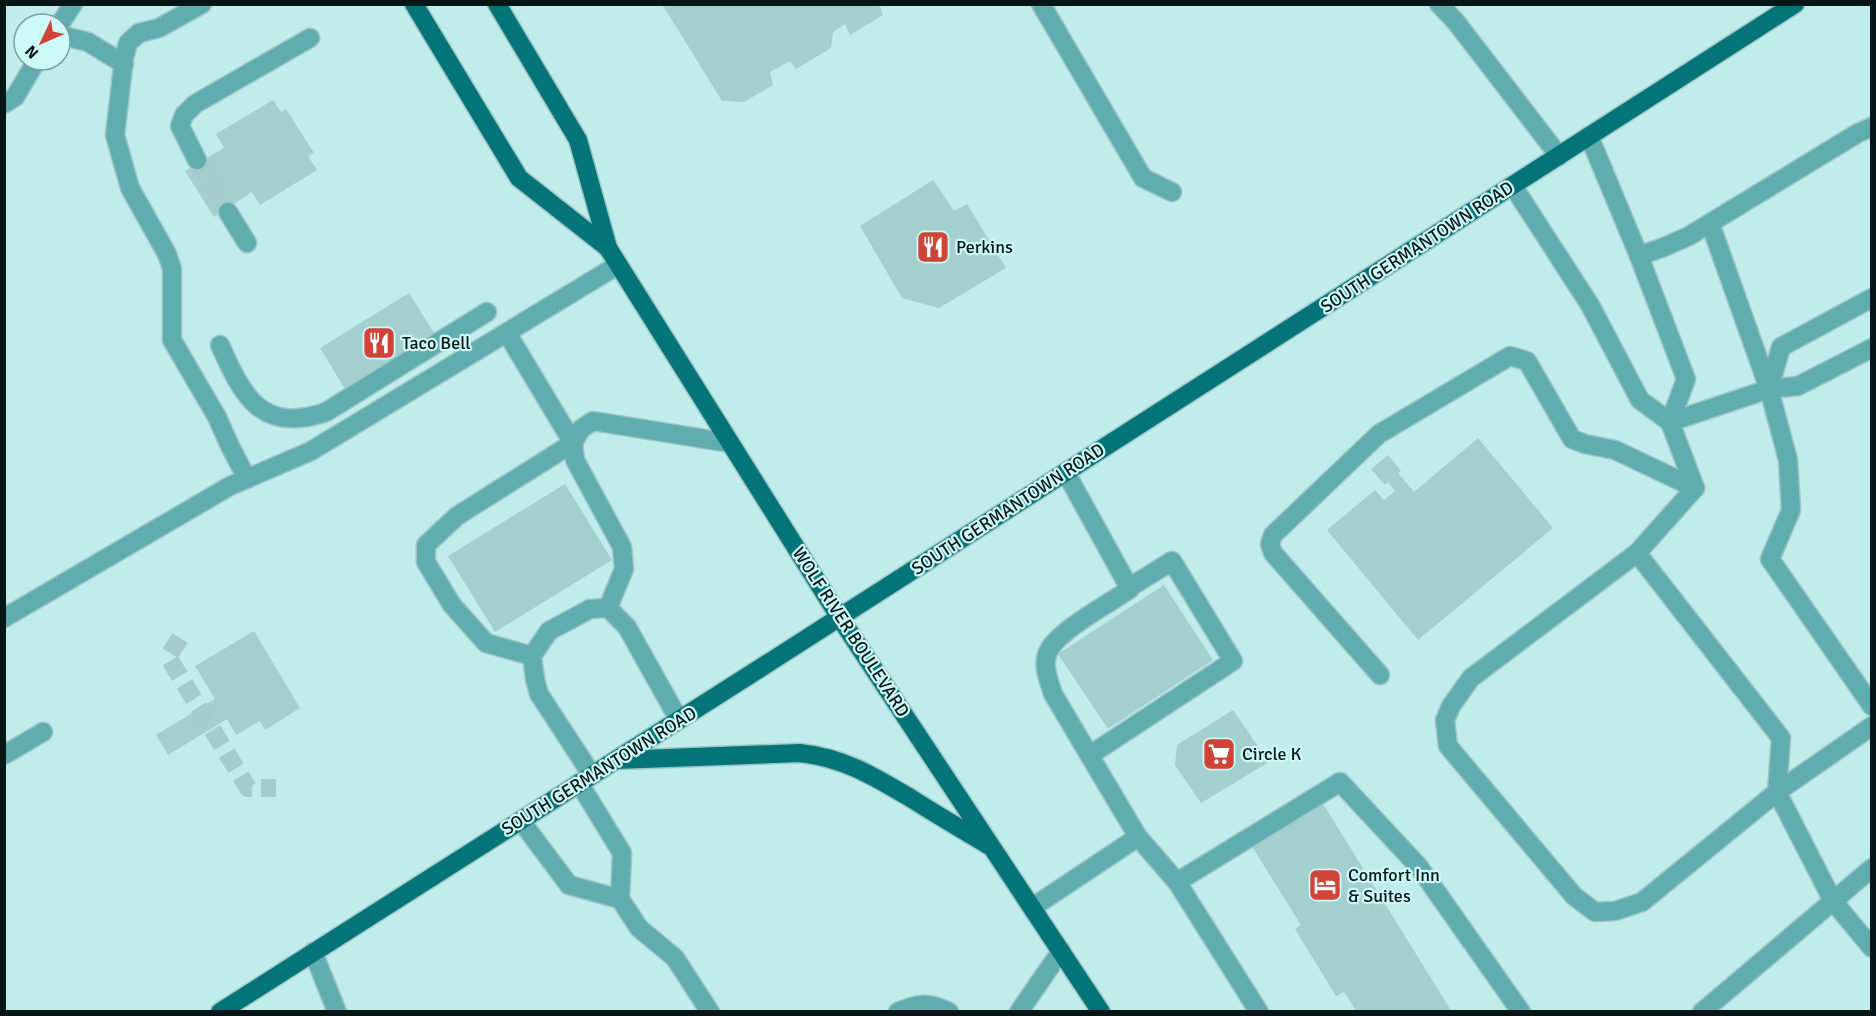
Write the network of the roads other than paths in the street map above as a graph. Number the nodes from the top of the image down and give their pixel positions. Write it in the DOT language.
graph roads {
  1 [pos="202,4"];
  2 [pos="414,4"];
  3 [pos="496,4"];
  4 [pos="1041,4"];
  5 [pos="1439,4"];
  6 [pos="1795,4"];
  7 [pos="72,38"];
  8 [pos="310,38"];
  9 [pos="123,64"];
  10 [pos="31,72"];
  11 [pos="4,104"];
  12 [pos="1872,127"];
  13 [pos="1590,136"];
  14 [pos="1559,156"];
  15 [pos="197,160"];
  16 [pos="1513,186"];
  17 [pos="1172,192"];
  18 [pos="228,212"];
  19 [pos="1710,223"];
  20 [pos="247,243"];
  21 [pos="608,249"];
  22 [pos="1639,256"];
  23 [pos="618,265"];
  24 [pos="1872,298"];
  25 [pos="487,312"];
  26 [pos="507,333"];
  27 [pos="220,345"];
  28 [pos="1872,348"];
  29 [pos="1769,389"];
  30 [pos="1670,422"];
  31 [pos="573,443"];
  32 [pos="730,443"];
  33 [pos="1066,473"];
  34 [pos="247,479"];
  35 [pos="1695,488"];
  36 [pos="1636,554"];
  37 [pos="1130,587"];
  38 [pos="608,608"];
  39 [pos="4,618"];
  40 [pos="840,618"];
  41 [pos="532,656"];
  42 [pos="1380,675"];
  43 [pos="1872,706"];
  44 [pos="679,720"];
  45 [pos="1872,726"];
  46 [pos="43,732"];
  47 [pos="4,755"];
  48 [pos="1090,755"];
  49 [pos="616,760"];
  50 [pos="586,779"];
  51 [pos="1777,792"];
  52 [pos="520,821"];
  53 [pos="1138,837"];
  54 [pos="992,848"];
  55 [pos="1872,868"];
  56 [pos="1177,882"];
  57 [pos="620,899"];
  58 [pos="1833,901"];
  59 [pos="1033,907"];
  60 [pos="1872,948"];
  61 [pos="1061,951"];
  62 [pos="313,952"];
  63 [pos="225,1010"];
  64 [pos="337,1011"];
  65 [pos="710,1011"];
  66 [pos="898,1011"];
  67 [pos="949,1011"];
  68 [pos="1019,1011"];
  69 [pos="1101,1011"];
  70 [pos="1259,1011"];
  71 [pos="1521,1011"];
  72 [pos="1702,1011"];
  1 -- 9 [label="street"];
  2 -- 21 [label="main road, WOLF RIVER BOULEVARD"];
  3 -- 21 [label="main road, WOLF RIVER BOULEVARD"];
  4 -- 17 [label="street"];
  5 -- 14 [label="street"];
  6 -- 13 [label="main road, SOUTH GERMANTOWN ROAD"];
  7 -- 9 [label="street"];
  8 -- 15 [label="street"];
  9 -- 34 [label="street"];
  10 -- 11 [label="street"];
  12 -- 19 [label="street"];
  13 -- 14 [label="main road, SOUTH GERMANTOWN ROAD"];
  13 -- 22 [label="street"];
  14 -- 16 [label="main road, SOUTH GERMANTOWN ROAD"];
  16 -- 30 [label="street"];
  16 -- 33 [label="main road, SOUTH GERMANTOWN ROAD"];
  18 -- 20 [label="street"];
  19 -- 22 [label="street"];
  19 -- 29 [label="street"];
  21 -- 23 [label="main road, WOLF RIVER BOULEVARD"];
  22 -- 30 [label="street"];
  23 -- 26 [label="street"];
  23 -- 32 [label="main road, WOLF RIVER BOULEVARD"];
  24 -- 29 [label="street"];
  25 -- 27 [label="street"];
  26 -- 31 [label="street"];
  26 -- 34 [label="street"];
  28 -- 29 [label="street"];
  29 -- 30 [label="street"];
  29 -- 43 [label="street"];
  30 -- 35 [label="street"];
  31 -- 32 [label="street"];
  31 -- 38 [label="street"];
  31 -- 41 [label="street"];
  32 -- 40 [label="main road, WOLF RIVER BOULEVARD"];
  33 -- 37 [label="street"];
  33 -- 40 [label="main road, SOUTH GERMANTOWN ROAD"];
  34 -- 39 [label="street"];
  35 -- 36 [label="street"];
  35 -- 42 [label="street"];
  36 -- 51 [label="street"];
  36 -- 51 [label="street"];
  37 -- 48 [label="street"];
  37 -- 48 [label="street"];
  38 -- 41 [label="street"];
  38 -- 44 [label="street"];
  40 -- 44 [label="main road, SOUTH GERMANTOWN ROAD"];
  40 -- 54 [label="main road, WOLF RIVER BOULEVARD"];
  41 -- 50 [label="street"];
  44 -- 49 [label="main road, SOUTH GERMANTOWN ROAD"];
  45 -- 51 [label="street"];
  46 -- 47 [label="street"];
  48 -- 53 [label="street"];
  49 -- 50 [label="main road, SOUTH GERMANTOWN ROAD"];
  49 -- 54 [label="main road"];
  50 -- 52 [label="main road, SOUTH GERMANTOWN ROAD"];
  50 -- 57 [label="street"];
  51 -- 58 [label="street"];
  52 -- 57 [label="street"];
  52 -- 62 [label="main road, SOUTH GERMANTOWN ROAD"];
  53 -- 56 [label="street"];
  53 -- 59 [label="street"];
  54 -- 59 [label="main road, WOLF RIVER BOULEVARD"];
  55 -- 58 [label="street"];
  56 -- 70 [label="street"];
  56 -- 71 [label="street"];
  57 -- 65 [label="street"];
  58 -- 60 [label="street"];
  58 -- 72 [label="street"];
  59 -- 61 [label="main road, WOLF RIVER BOULEVARD"];
  61 -- 68 [label="street"];
  61 -- 69 [label="main road, WOLF RIVER BOULEVARD"];
  62 -- 63 [label="main road, SOUTH GERMANTOWN ROAD"];
  62 -- 64 [label="street"];
  66 -- 67 [label="street"];
}
